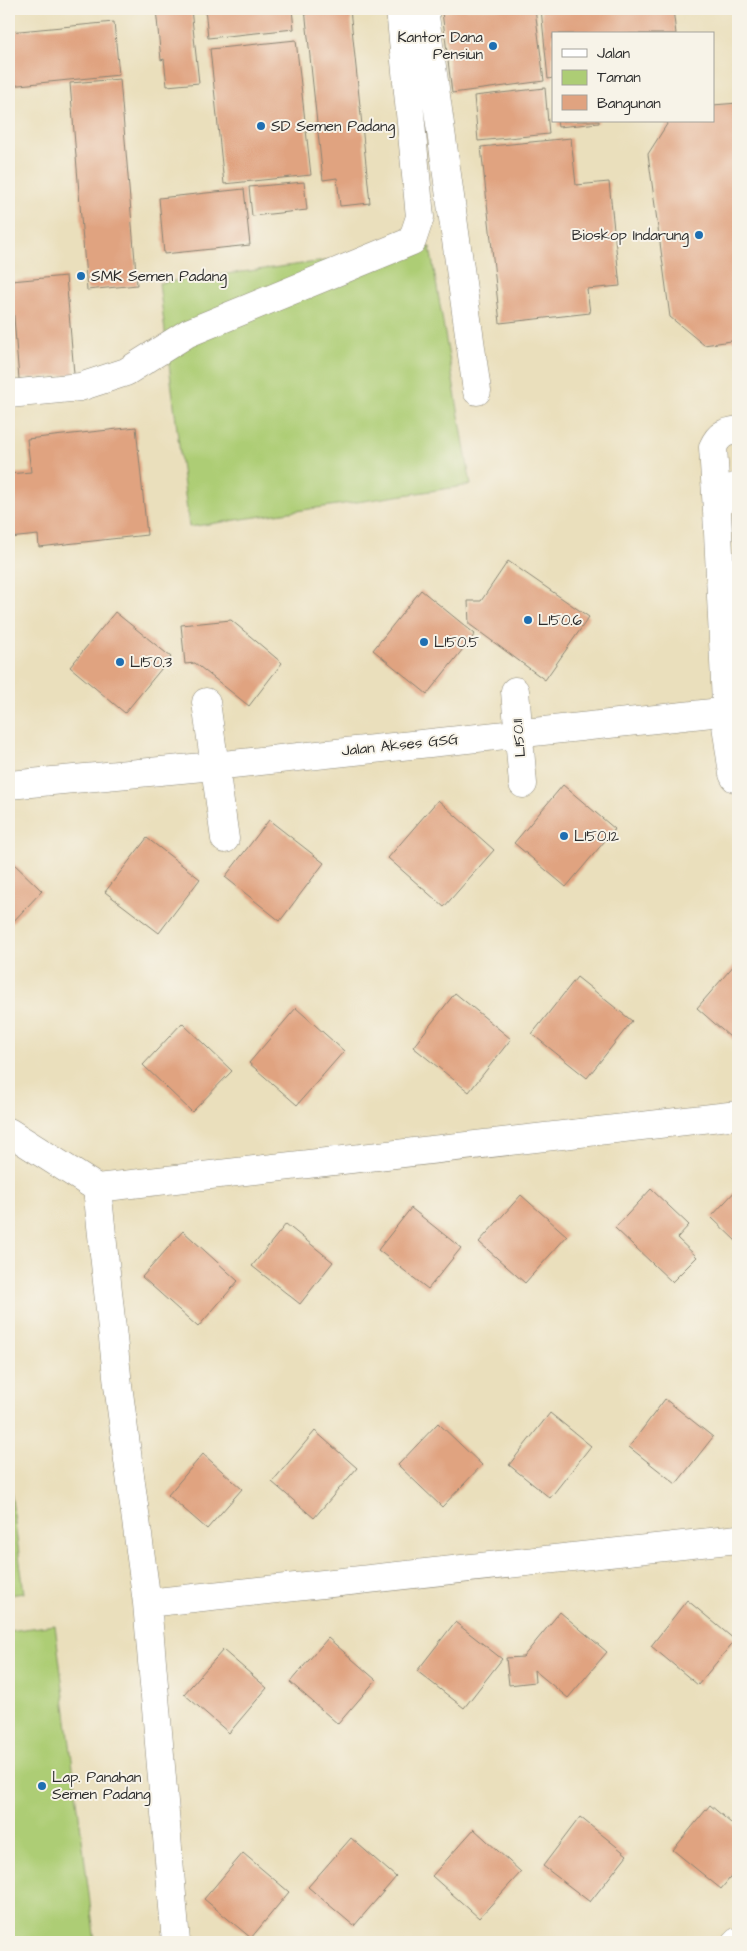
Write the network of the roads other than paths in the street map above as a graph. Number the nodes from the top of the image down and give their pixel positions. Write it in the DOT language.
graph roads {
  1 [pos="400,9"];
  2 [pos="424,9"];
  3 [pos="477,391"];
  4 [pos="9,394"];
  5 [pos="738,430"];
  6 [pos="738,486"];
  7 [pos="717,511"];
  8 [pos="515,691"];
  9 [pos="206,702"];
  10 [pos="727,725"];
  11 [pos="518,732"];
  12 [pos="214,766"];
  13 [pos="737,781"];
  14 [pos="523,784"];
  15 [pos="9,785"];
  16 [pos="226,839"];
  17 [pos="738,1115"];
  18 [pos="9,1132"];
  19 [pos="97,1188"];
  20 [pos="738,1539"];
  21 [pos="146,1603"];
  22 [pos="176,1942"];
  1 -- 4 [label="street"];
  2 -- 3 [label="street"];
  5 -- 7 [label="street"];
  6 -- 7 [label="street"];
  7 -- 10 [label="street"];
  8 -- 11 [label="street, L150.11"];
  9 -- 12 [label="street"];
  10 -- 11 [label="street, Jalan Akses GSG"];
  10 -- 13 [label="street"];
  11 -- 12 [label="street, Jalan Akses GSG"];
  11 -- 14 [label="street, L150.11"];
  12 -- 15 [label="street, Jalan Akses GSG"];
  12 -- 16 [label="street"];
  17 -- 19 [label="street"];
  18 -- 19 [label="street"];
  19 -- 21 [label="street"];
  20 -- 21 [label="street"];
  21 -- 22 [label="street"];
}
